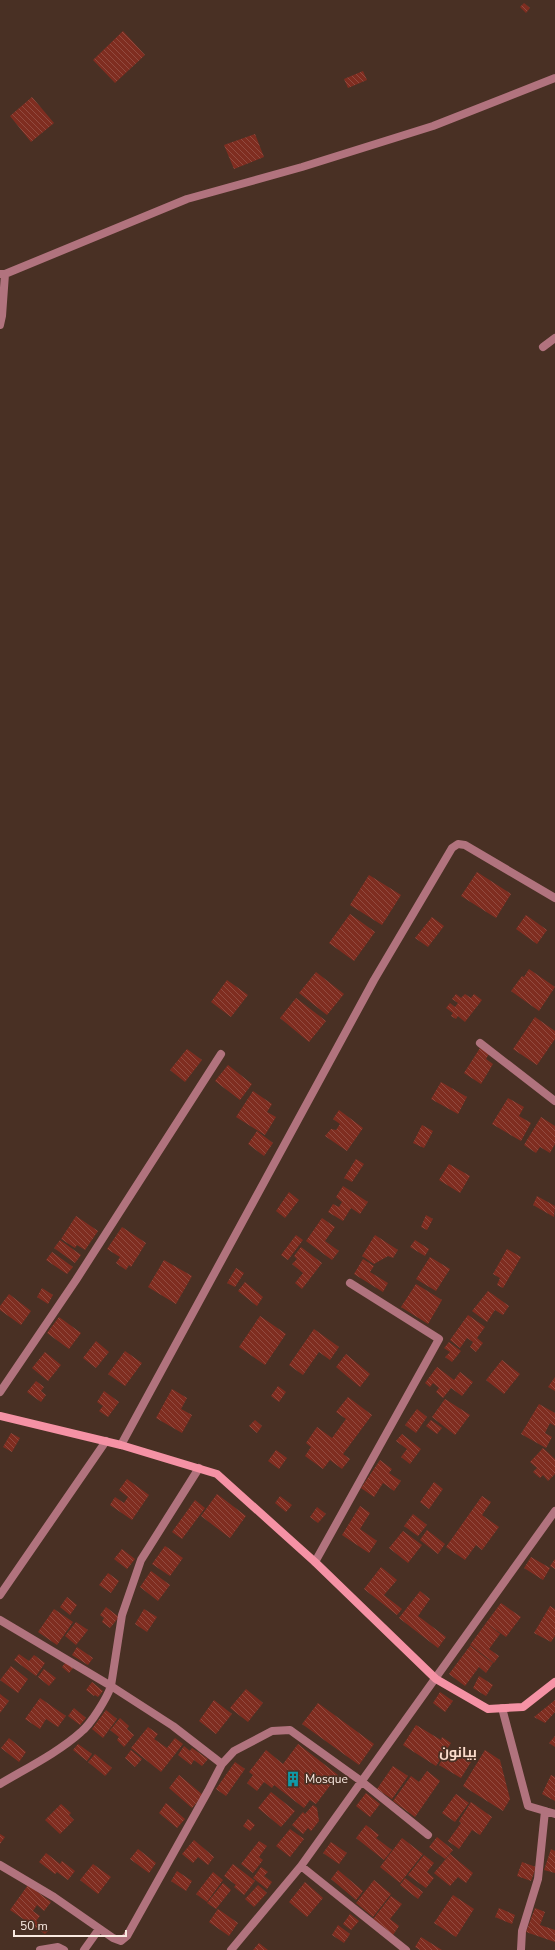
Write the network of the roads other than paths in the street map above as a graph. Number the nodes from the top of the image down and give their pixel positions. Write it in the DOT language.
graph roads {
  1 [pos="555,78"];
  2 [pos="2,274"];
  3 [pos="0,325"];
  4 [pos="555,338"];
  5 [pos="544,347"];
  6 [pos="555,898"];
  7 [pos="480,1043"];
  8 [pos="221,1054"];
  9 [pos="555,1101"];
  10 [pos="350,1283"];
  11 [pos="0,1392"];
  12 [pos="0,1416"];
  13 [pos="106,1441"];
  14 [pos="121,1445"];
  15 [pos="199,1468"];
  16 [pos="555,1511"];
  17 [pos="315,1562"];
  18 [pos="0,1595"];
  19 [pos="0,1620"];
  20 [pos="436,1679"];
  21 [pos="555,1682"];
  22 [pos="111,1686"];
  23 [pos="502,1708"];
  24 [pos="222,1764"];
  25 [pos="361,1781"];
  26 [pos="0,1784"];
  27 [pos="546,1811"];
  28 [pos="555,1814"];
  29 [pos="428,1835"];
  30 [pos="0,1865"];
  31 [pos="301,1866"];
  32 [pos="99,1928"];
  33 [pos="40,1950"];
  34 [pos="64,1950"];
  35 [pos="84,1950"];
  36 [pos="231,1950"];
  37 [pos="406,1950"];
  38 [pos="521,1950"];
  1 -- 2 [label="street"];
  2 -- 3 [label="street"];
  4 -- 5 [label="street"];
  6 -- 14 [label="street"];
  7 -- 9 [label="street"];
  8 -- 11 [label="street"];
  10 -- 17 [label="street"];
  12 -- 13 [label="street"];
  13 -- 14 [label="street"];
  13 -- 18 [label="street"];
  14 -- 15 [label="street"];
  15 -- 17 [label="street"];
  15 -- 22 [label="street"];
  16 -- 20 [label="street"];
  17 -- 20 [label="street"];
  19 -- 22 [label="street"];
  20 -- 23 [label="street"];
  20 -- 25 [label="street"];
  21 -- 23 [label="street"];
  22 -- 24 [label="street"];
  22 -- 26 [label="street"];
  23 -- 27 [label="street"];
  24 -- 25 [label="street"];
  24 -- 32 [label="street"];
  25 -- 29 [label="street"];
  25 -- 31 [label="street"];
  27 -- 28 [label="street"];
  27 -- 38 [label="street"];
  30 -- 32 [label="street"];
  31 -- 36 [label="street"];
  31 -- 37 [label="street"];
  32 -- 35 [label="street"];
  33 -- 34 [label="street"];
}
